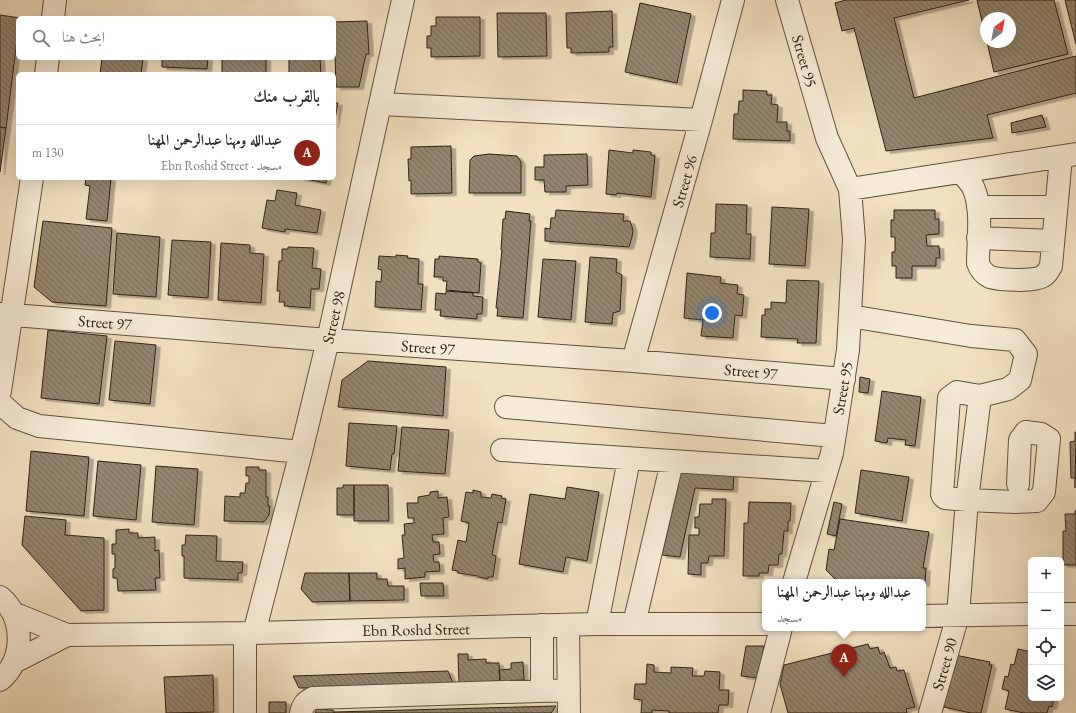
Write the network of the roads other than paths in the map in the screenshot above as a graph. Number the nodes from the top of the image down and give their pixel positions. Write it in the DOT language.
graph roads {
  1 [pos="55,0"];
  2 [pos="403,0"];
  3 [pos="733,0"];
  4 [pos="787,0"];
  5 [pos="53,16"];
  6 [pos="48,60"];
  7 [pos="46,72"];
  8 [pos="381,104"];
  9 [pos="701,120"];
  10 [pos="1068,155"];
  11 [pos="962,172"];
  12 [pos="32,180"];
  13 [pos="850,189"];
  14 [pos="978,207"];
  15 [pos="1056,207"];
  16 [pos="978,238"];
  17 [pos="1054,241"];
  18 [pos="6,314"];
  19 [pos="850,316"];
  20 [pos="328,340"];
  21 [pos="633,361"];
  22 [pos="844,379"];
  23 [pos="0,391"];
  24 [pos="980,396"];
  25 [pos="0,402"];
  26 [pos="506,407"];
  27 [pos="834,436"];
  28 [pos="502,450"];
  29 [pos="301,452"];
  30 [pos="629,459"];
  31 [pos="672,462"];
  32 [pos="826,471"];
  33 [pos="1018,484"];
  34 [pos="968,500"];
  35 [pos="795,579"];
  36 [pos="6,605"];
  37 [pos="1028,614"];
  38 [pos="1064,614"];
  39 [pos="1076,614"];
  40 [pos="958,615"];
  41 [pos="926,616"];
  42 [pos="597,624"];
  43 [pos="634,624"];
  44 [pos="762,624"];
  45 [pos="542,625"];
  46 [pos="568,625"];
  47 [pos="780,631"];
  48 [pos="249,633"];
  49 [pos="67,636"];
  50 [pos="14,662"];
  51 [pos="0,680"];
  52 [pos="569,690"];
  53 [pos="542,691"];
  54 [pos="245,713"];
  55 [pos="302,713"];
  56 [pos="569,713"];
  57 [pos="760,713"];
  58 [pos="930,713"];
  1 -- 5 [label="street"];
  2 -- 8 [label="street, Street 98"];
  3 -- 9 [label="street, Street 96"];
  4 -- 13 [label="street, Street 95"];
  6 -- 7 [label="street"];
  8 -- 9 [label="street"];
  8 -- 20 [label="street, Street 98"];
  9 -- 21 [label="street, Street 96"];
  10 -- 11 [label="street"];
  10 -- 15 [label="street"];
  11 -- 13 [label="street"];
  11 -- 14 [label="street"];
  12 -- 18 [label="street"];
  13 -- 19 [label="street, Street 95"];
  14 -- 15 [label="street"];
  14 -- 16 [label="street"];
  15 -- 17 [label="street"];
  16 -- 17 [label="street"];
  16 -- 17 [label="street"];
  18 -- 20 [label="street, Street 97"];
  18 -- 23 [label="street"];
  19 -- 22 [label="street, Street 95"];
  19 -- 24 [label="street"];
  20 -- 21 [label="street, Street 97"];
  20 -- 29 [label="street, Street 98"];
  21 -- 22 [label="street, Street 97"];
  22 -- 27 [label="street, Street 95"];
  24 -- 34 [label="street, Street 90"];
  24 -- 34 [label="street"];
  25 -- 29 [label="street"];
  26 -- 27 [label="street"];
  27 -- 32 [label="street, Street 95"];
  28 -- 30 [label="street"];
  29 -- 48 [label="street, Street 98"];
  30 -- 31 [label="street"];
  30 -- 42 [label="street"];
  31 -- 32 [label="street"];
  31 -- 43 [label="street"];
  32 -- 35 [label="street, Street 95"];
  33 -- 34 [label="street"];
  34 -- 40 [label="street, Street 90"];
  36 -- 49 [label="street, Ebn Roshd Street"];
  36 -- 50 [label="street"];
  37 -- 40 [label="street"];
  38 -- 39 [label="street"];
  40 -- 41 [label="street"];
  40 -- 58 [label="street, Street 90"];
  42 -- 43 [label="street, Ebn Roshd Street"];
  42 -- 46 [label="street, Ebn Roshd Street"];
  43 -- 44 [label="street, Ebn Roshd Street"];
  45 -- 46 [label="street, Ebn Roshd Street"];
  45 -- 48 [label="street, Ebn Roshd Street"];
  45 -- 53 [label="street"];
  46 -- 52 [label="street"];
  47 -- 57 [label="street"];
  48 -- 49 [label="street, Ebn Roshd Street"];
  48 -- 54 [label="street, Street 98"];
  49 -- 50 [label="street, Ebn Roshd Street"];
  50 -- 51 [label="street"];
  52 -- 53 [label="street"];
  52 -- 56 [label="street"];
  53 -- 55 [label="street"];
}
